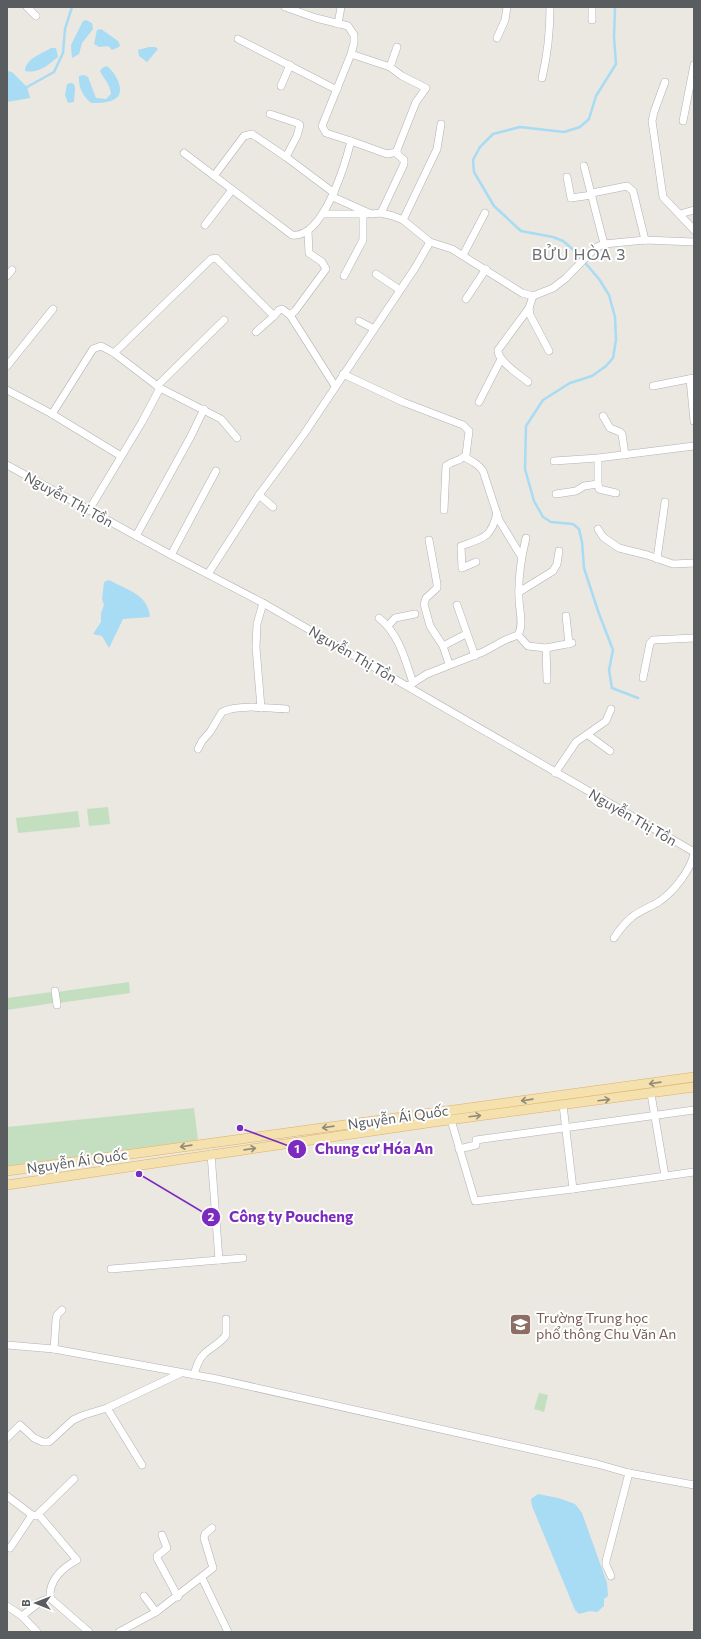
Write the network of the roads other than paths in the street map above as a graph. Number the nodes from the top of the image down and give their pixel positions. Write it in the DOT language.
graph roads {
  1 [pos="27,7"];
  2 [pos="286,7"];
  3 [pos="341,7"];
  4 [pos="507,7"];
  5 [pos="550,7"];
  6 [pos="592,7"];
  7 [pos="36,16"];
  8 [pos="592,20"];
  9 [pos="338,24"];
  10 [pos="497,38"];
  11 [pos="238,39"];
  12 [pos="396,47"];
  13 [pos="351,54"];
  14 [pos="290,65"];
  15 [pos="694,65"];
  16 [pos="390,67"];
  17 [pos="542,78"];
  18 [pos="665,82"];
  19 [pos="281,86"];
  20 [pos="337,90"];
  21 [pos="270,114"];
  22 [pos="683,121"];
  23 [pos="441,124"];
  24 [pos="351,141"];
  25 [pos="397,152"];
  26 [pos="184,153"];
  27 [pos="286,157"];
  28 [pos="584,166"];
  29 [pos="214,176"];
  30 [pos="567,177"];
  31 [pos="232,190"];
  32 [pos="592,194"];
  33 [pos="333,195"];
  34 [pos="694,210"];
  35 [pos="381,213"];
  36 [pos="485,213"];
  37 [pos="323,214"];
  38 [pos="367,214"];
  39 [pos="680,214"];
  40 [pos="403,220"];
  41 [pos="205,225"];
  42 [pos="694,230"];
  43 [pos="308,231"];
  44 [pos="645,240"];
  45 [pos="430,242"];
  46 [pos="694,242"];
  47 [pos="604,244"];
  48 [pos="463,256"];
  49 [pos="486,269"];
  50 [pos="12,270"];
  51 [pos="376,274"];
  52 [pos="7,276"];
  53 [pos="344,276"];
  54 [pos="400,290"];
  55 [pos="533,296"];
  56 [pos="466,299"];
  57 [pos="529,308"];
  58 [pos="53,309"];
  59 [pos="290,315"];
  60 [pos="274,316"];
  61 [pos="224,320"];
  62 [pos="359,321"];
  63 [pos="374,329"];
  64 [pos="256,332"];
  65 [pos="549,351"];
  66 [pos="114,353"];
  67 [pos="501,359"];
  68 [pos="7,366"];
  69 [pos="343,374"];
  70 [pos="692,378"];
  71 [pos="528,382"];
  72 [pos="335,386"];
  73 [pos="653,386"];
  74 [pos="158,387"];
  75 [pos="7,390"];
  76 [pos="480,402"];
  77 [pos="204,409"];
  78 [pos="52,414"];
  79 [pos="603,416"];
  80 [pos="694,421"];
  81 [pos="237,438"];
  82 [pos="694,446"];
  83 [pos="625,455"];
  84 [pos="122,456"];
  85 [pos="464,457"];
  86 [pos="598,458"];
  87 [pos="554,461"];
  88 [pos="7,465"];
  89 [pos="216,472"];
  90 [pos="598,484"];
  91 [pos="616,493"];
  92 [pos="556,494"];
  93 [pos="259,495"];
  94 [pos="665,502"];
  95 [pos="273,506"];
  96 [pos="89,510"];
  97 [pos="444,510"];
  98 [pos="497,513"];
  99 [pos="598,529"];
  100 [pos="136,536"];
  101 [pos="526,538"];
  102 [pos="429,540"];
  103 [pos="559,551"];
  104 [pos="171,555"];
  105 [pos="521,556"];
  106 [pos="657,559"];
  107 [pos="476,562"];
  108 [pos="694,563"];
  109 [pos="208,574"];
  110 [pos="519,592"];
  111 [pos="262,603"];
  112 [pos="457,604"];
  113 [pos="414,614"];
  114 [pos="566,616"];
  115 [pos="379,618"];
  116 [pos="388,626"];
  117 [pos="466,634"];
  118 [pos="518,635"];
  119 [pos="694,638"];
  120 [pos="442,646"];
  121 [pos="546,648"];
  122 [pos="475,656"];
  123 [pos="449,664"];
  124 [pos="643,678"];
  125 [pos="547,680"];
  126 [pos="410,684"];
  127 [pos="260,708"];
  128 [pos="286,709"];
  129 [pos="610,709"];
  130 [pos="588,735"];
  131 [pos="198,750"];
  132 [pos="610,751"];
  133 [pos="555,773"];
  134 [pos="694,853"];
  135 [pos="614,938"];
  136 [pos="54,990"];
  137 [pos="57,1005"];
  138 [pos="694,1077"];
  139 [pos="694,1088"];
  140 [pos="651,1094"];
  141 [pos="563,1105"];
  142 [pos="694,1110"];
  143 [pos="655,1116"];
  144 [pos="451,1120"];
  145 [pos="566,1129"];
  146 [pos="210,1143"];
  147 [pos="460,1149"];
  148 [pos="211,1154"];
  149 [pos="7,1171"];
  150 [pos="694,1172"];
  151 [pos="665,1176"];
  152 [pos="7,1185"];
  153 [pos="573,1189"];
  154 [pos="243,1258"];
  155 [pos="218,1260"];
  156 [pos="112,1269"];
  157 [pos="62,1310"];
  158 [pos="226,1318"];
  159 [pos="7,1345"];
  160 [pos="54,1349"];
  161 [pos="158,1368"];
  162 [pos="181,1373"];
  163 [pos="194,1375"];
  164 [pos="164,1381"];
  165 [pos="106,1408"];
  166 [pos="7,1438"];
  167 [pos="142,1464"];
  168 [pos="629,1473"];
  169 [pos="74,1479"];
  170 [pos="694,1485"];
  171 [pos="7,1496"];
  172 [pos="35,1515"];
  173 [pos="212,1528"];
  174 [pos="162,1535"];
  175 [pos="10,1548"];
  176 [pos="610,1576"];
  177 [pos="202,1578"];
  178 [pos="144,1596"];
  179 [pos="178,1597"];
  180 [pos="50,1598"];
  181 [pos="7,1606"];
  182 [pos="156,1612"];
  183 [pos="22,1616"];
  184 [pos="34,1631"];
  185 [pos="89,1632"];
  186 [pos="119,1632"];
  187 [pos="228,1632"];
  1 -- 7 [label="street"];
  2 -- 9 [label="street"];
  3 -- 9 [label="street"];
  4 -- 10 [label="street"];
  5 -- 17 [label="street"];
  6 -- 8 [label="street"];
  9 -- 13 [label="street"];
  11 -- 14 [label="street"];
  12 -- 16 [label="street"];
  13 -- 16 [label="street"];
  13 -- 20 [label="street"];
  14 -- 19 [label="street"];
  14 -- 20 [label="street"];
  15 -- 22 [label="street"];
  16 -- 25 [label="street"];
  18 -- 39 [label="street"];
  20 -- 24 [label="street"];
  21 -- 27 [label="street"];
  23 -- 40 [label="street"];
  24 -- 25 [label="street"];
  24 -- 33 [label="street"];
  25 -- 35 [label="street"];
  26 -- 29 [label="street"];
  27 -- 29 [label="street"];
  27 -- 33 [label="street"];
  28 -- 32 [label="street"];
  29 -- 31 [label="street"];
  30 -- 32 [label="street"];
  31 -- 41 [label="street"];
  31 -- 43 [label="street"];
  32 -- 44 [label="street"];
  32 -- 47 [label="street"];
  33 -- 37 [label="street"];
  33 -- 38 [label="street"];
  34 -- 39 [label="street"];
  35 -- 38 [label="street"];
  35 -- 40 [label="street"];
  36 -- 48 [label="street"];
  37 -- 38 [label="street"];
  37 -- 43 [label="street"];
  38 -- 53 [label="street"];
  39 -- 42 [label="street"];
  40 -- 45 [label="street"];
  43 -- 59 [label="street"];
  44 -- 46 [label="street"];
  44 -- 47 [label="street"];
  45 -- 48 [label="street"];
  45 -- 54 [label="street"];
  47 -- 55 [label="street"];
  48 -- 49 [label="street"];
  49 -- 55 [label="street"];
  49 -- 56 [label="street"];
  50 -- 52 [label="street"];
  51 -- 54 [label="street"];
  54 -- 63 [label="street"];
  55 -- 57 [label="street"];
  57 -- 65 [label="street"];
  57 -- 67 [label="street"];
  58 -- 68 [label="street"];
  59 -- 60 [label="street"];
  59 -- 72 [label="street"];
  60 -- 64 [label="street"];
  60 -- 66 [label="street"];
  61 -- 74 [label="street"];
  62 -- 63 [label="street"];
  63 -- 69 [label="street"];
  66 -- 74 [label="street"];
  66 -- 78 [label="street"];
  67 -- 71 [label="street"];
  67 -- 76 [label="street"];
  69 -- 72 [label="street"];
  69 -- 85 [label="street"];
  70 -- 73 [label="street"];
  70 -- 80 [label="street"];
  72 -- 93 [label="street"];
  74 -- 77 [label="street"];
  74 -- 84 [label="street"];
  75 -- 78 [label="street"];
  77 -- 81 [label="street"];
  77 -- 100 [label="street"];
  78 -- 84 [label="street"];
  79 -- 83 [label="street"];
  82 -- 83 [label="street"];
  83 -- 86 [label="street"];
  84 -- 96 [label="street"];
  85 -- 97 [label="street"];
  85 -- 98 [label="street"];
  86 -- 87 [label="street"];
  86 -- 90 [label="street"];
  88 -- 96 [label="street, Nguyễn Thị Tồn"];
  89 -- 104 [label="street"];
  90 -- 91 [label="street"];
  90 -- 92 [label="street"];
  93 -- 95 [label="street"];
  93 -- 109 [label="street"];
  94 -- 106 [label="street"];
  96 -- 100 [label="street, Nguyễn Thị Tồn"];
  98 -- 105 [label="street"];
  98 -- 107 [label="street"];
  99 -- 106 [label="street"];
  100 -- 104 [label="street, Nguyễn Thị Tồn"];
  101 -- 105 [label="street"];
  102 -- 120 [label="street"];
  103 -- 110 [label="street"];
  104 -- 109 [label="street, Nguyễn Thị Tồn"];
  105 -- 110 [label="street"];
  106 -- 108 [label="street"];
  109 -- 111 [label="street, Nguyễn Thị Tồn"];
  110 -- 118 [label="street"];
  111 -- 126 [label="street, Nguyễn Thị Tồn"];
  111 -- 127 [label="street"];
  112 -- 117 [label="street"];
  113 -- 116 [label="street"];
  114 -- 121 [label="street"];
  115 -- 116 [label="street"];
  116 -- 126 [label="street"];
  117 -- 120 [label="street"];
  117 -- 122 [label="street"];
  118 -- 121 [label="street"];
  118 -- 122 [label="street"];
  119 -- 124 [label="street"];
  120 -- 123 [label="street"];
  121 -- 125 [label="street"];
  122 -- 123 [label="street"];
  123 -- 126 [label="street"];
  126 -- 133 [label="street, Nguyễn Thị Tồn"];
  127 -- 128 [label="street"];
  127 -- 131 [label="street"];
  129 -- 130 [label="street"];
  130 -- 132 [label="street"];
  130 -- 133 [label="street"];
  133 -- 134 [label="street, Nguyễn Thị Tồn"];
  134 -- 135 [label="street"];
  136 -- 137 [label="street"];
  138 -- 146 [label="main road, Nguyễn Ái Quốc, one-way"];
  139 -- 140 [label="main road, Nguyễn Ái Quốc"];
  141 -- 140 [label="main road, Nguyễn Ái Quốc, one-way"];
  140 -- 143 [label="street"];
  144 -- 141 [label="main road, Nguyễn Ái Quốc, one-way"];
  141 -- 145 [label="street"];
  142 -- 143 [label="street"];
  143 -- 145 [label="street"];
  143 -- 151 [label="street"];
  144 -- 147 [label="street"];
  148 -- 144 [label="main road, Nguyễn Ái Quốc, one-way"];
  145 -- 147 [label="street"];
  145 -- 153 [label="street"];
  146 -- 148 [label="main road"];
  146 -- 149 [label="main road, Nguyễn Ái Quốc, one-way"];
  147 -- 153 [label="street"];
  148 -- 152 [label="main road, Nguyễn Ái Quốc"];
  148 -- 155 [label="street"];
  150 -- 151 [label="street"];
  151 -- 153 [label="street"];
  154 -- 155 [label="street"];
  155 -- 156 [label="street"];
  157 -- 160 [label="street"];
  158 -- 163 [label="street"];
  159 -- 160 [label="street"];
  160 -- 161 [label="street"];
  161 -- 162 [label="street"];
  161 -- 164 [label="street"];
  162 -- 163 [label="street"];
  162 -- 164 [label="street"];
  163 -- 168 [label="street"];
  164 -- 165 [label="street"];
  165 -- 166 [label="street"];
  165 -- 167 [label="street"];
  168 -- 170 [label="street"];
  168 -- 176 [label="street"];
  169 -- 172 [label="street"];
  171 -- 172 [label="street"];
  172 -- 175 [label="street"];
  172 -- 180 [label="street"];
  173 -- 177 [label="street"];
  174 -- 179 [label="street"];
  177 -- 179 [label="street"];
  177 -- 187 [label="street"];
  178 -- 182 [label="street"];
  179 -- 182 [label="street"];
  180 -- 183 [label="street"];
  180 -- 185 [label="street"];
  181 -- 183 [label="street"];
  182 -- 186 [label="street"];
  183 -- 184 [label="street"];
}
